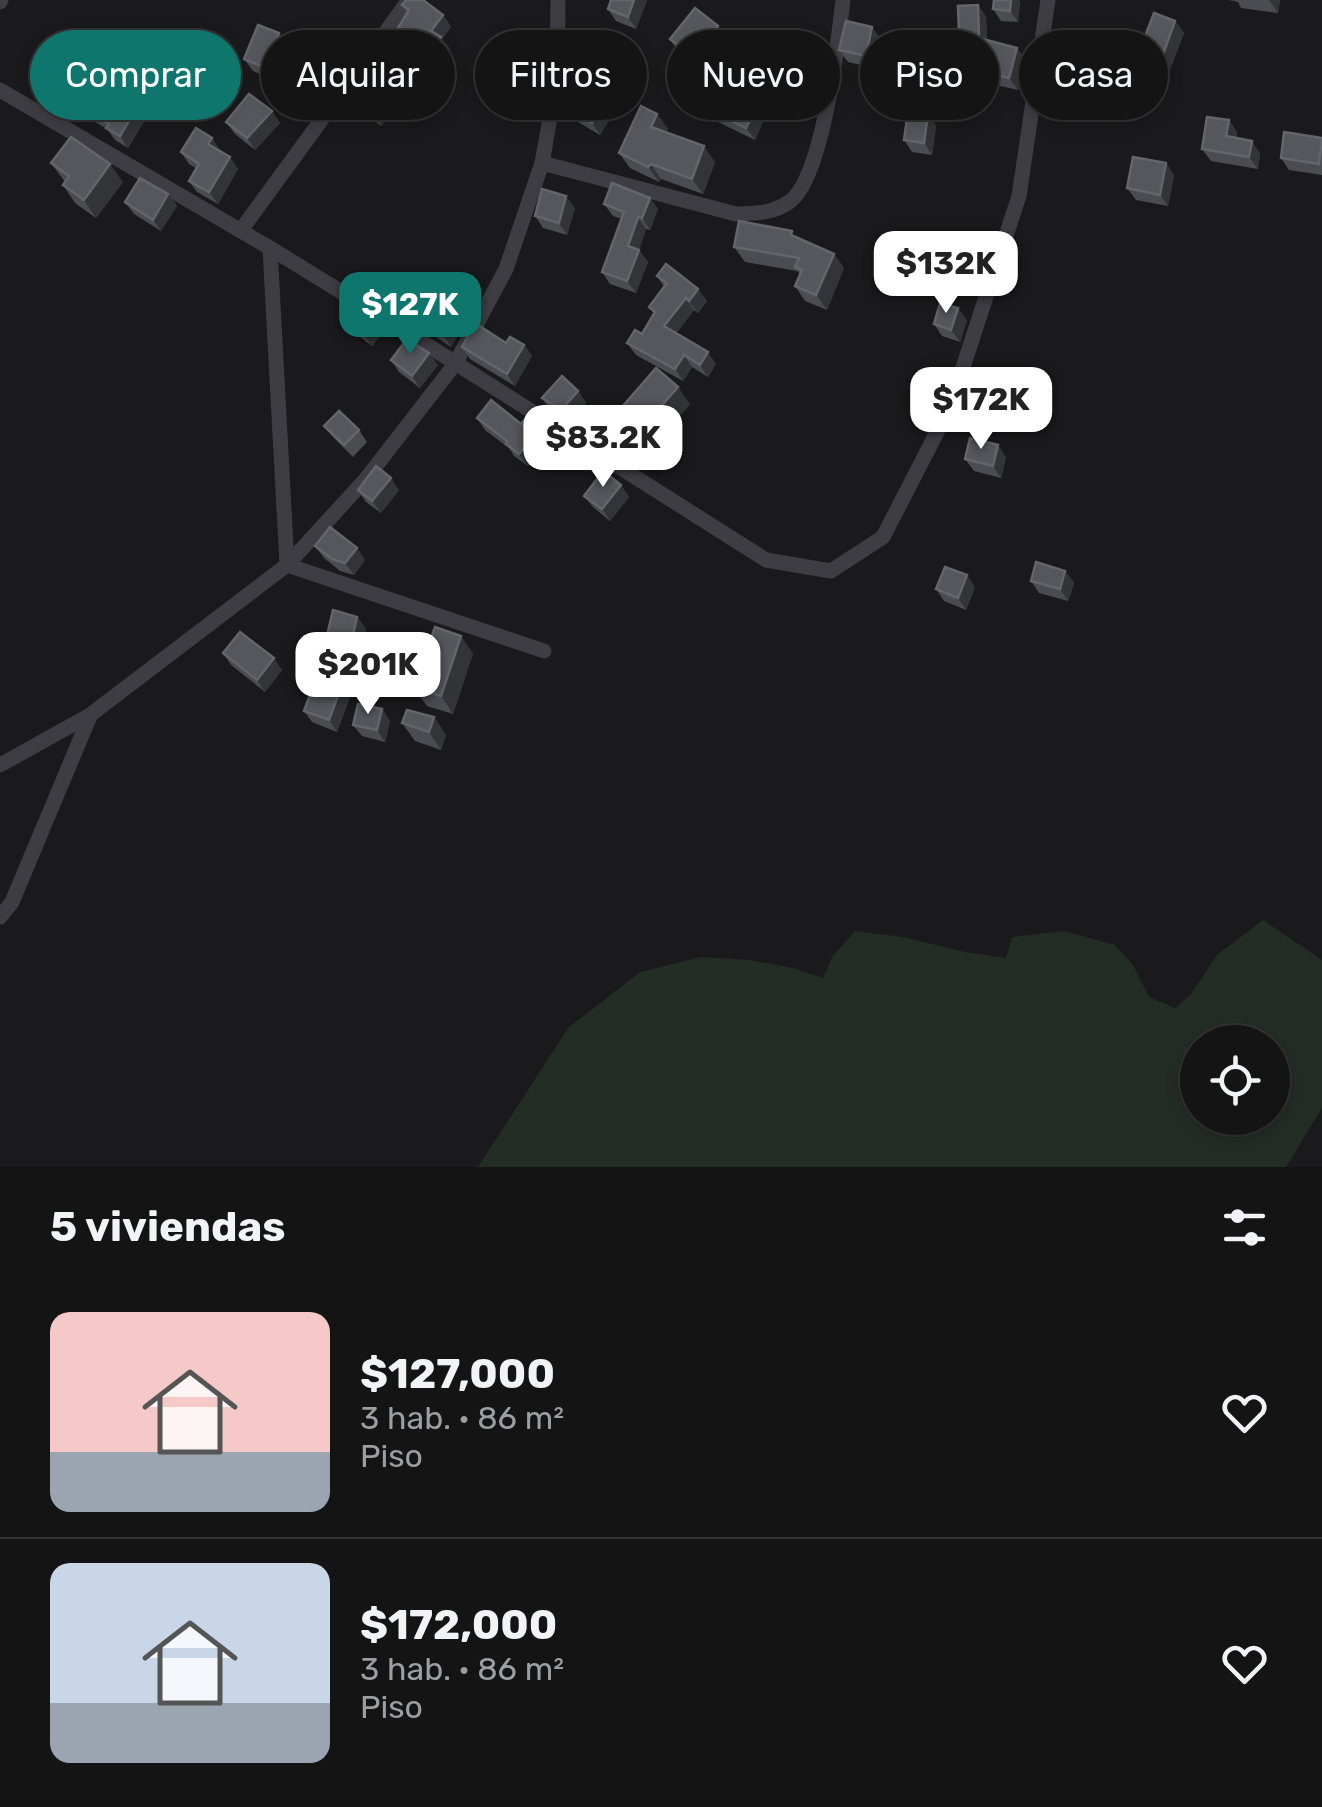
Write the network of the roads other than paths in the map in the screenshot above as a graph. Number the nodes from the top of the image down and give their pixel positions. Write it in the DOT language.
graph roads {
  1 [pos="409,0"];
  2 [pos="558,0"];
  3 [pos="843,0"];
  4 [pos="1048,0"];
  5 [pos="0,90"];
  6 [pos="542,163"];
  7 [pos="241,230"];
  8 [pos="270,248"];
  9 [pos="455,364"];
  10 [pos="287,565"];
  11 [pos="544,651"];
  12 [pos="90,715"];
  13 [pos="0,765"];
  14 [pos="0,917"];
  1 -- 7 [label="street"];
  2 -- 6 [label="street"];
  3 -- 6 [label="street"];
  4 -- 9 [label="street"];
  5 -- 7 [label="street"];
  6 -- 9 [label="street"];
  7 -- 8 [label="street"];
  8 -- 9 [label="street"];
  8 -- 10 [label="street"];
  9 -- 10 [label="street"];
  10 -- 11 [label="street"];
  10 -- 12 [label="street"];
  12 -- 13 [label="street"];
  12 -- 14 [label="street"];
}
